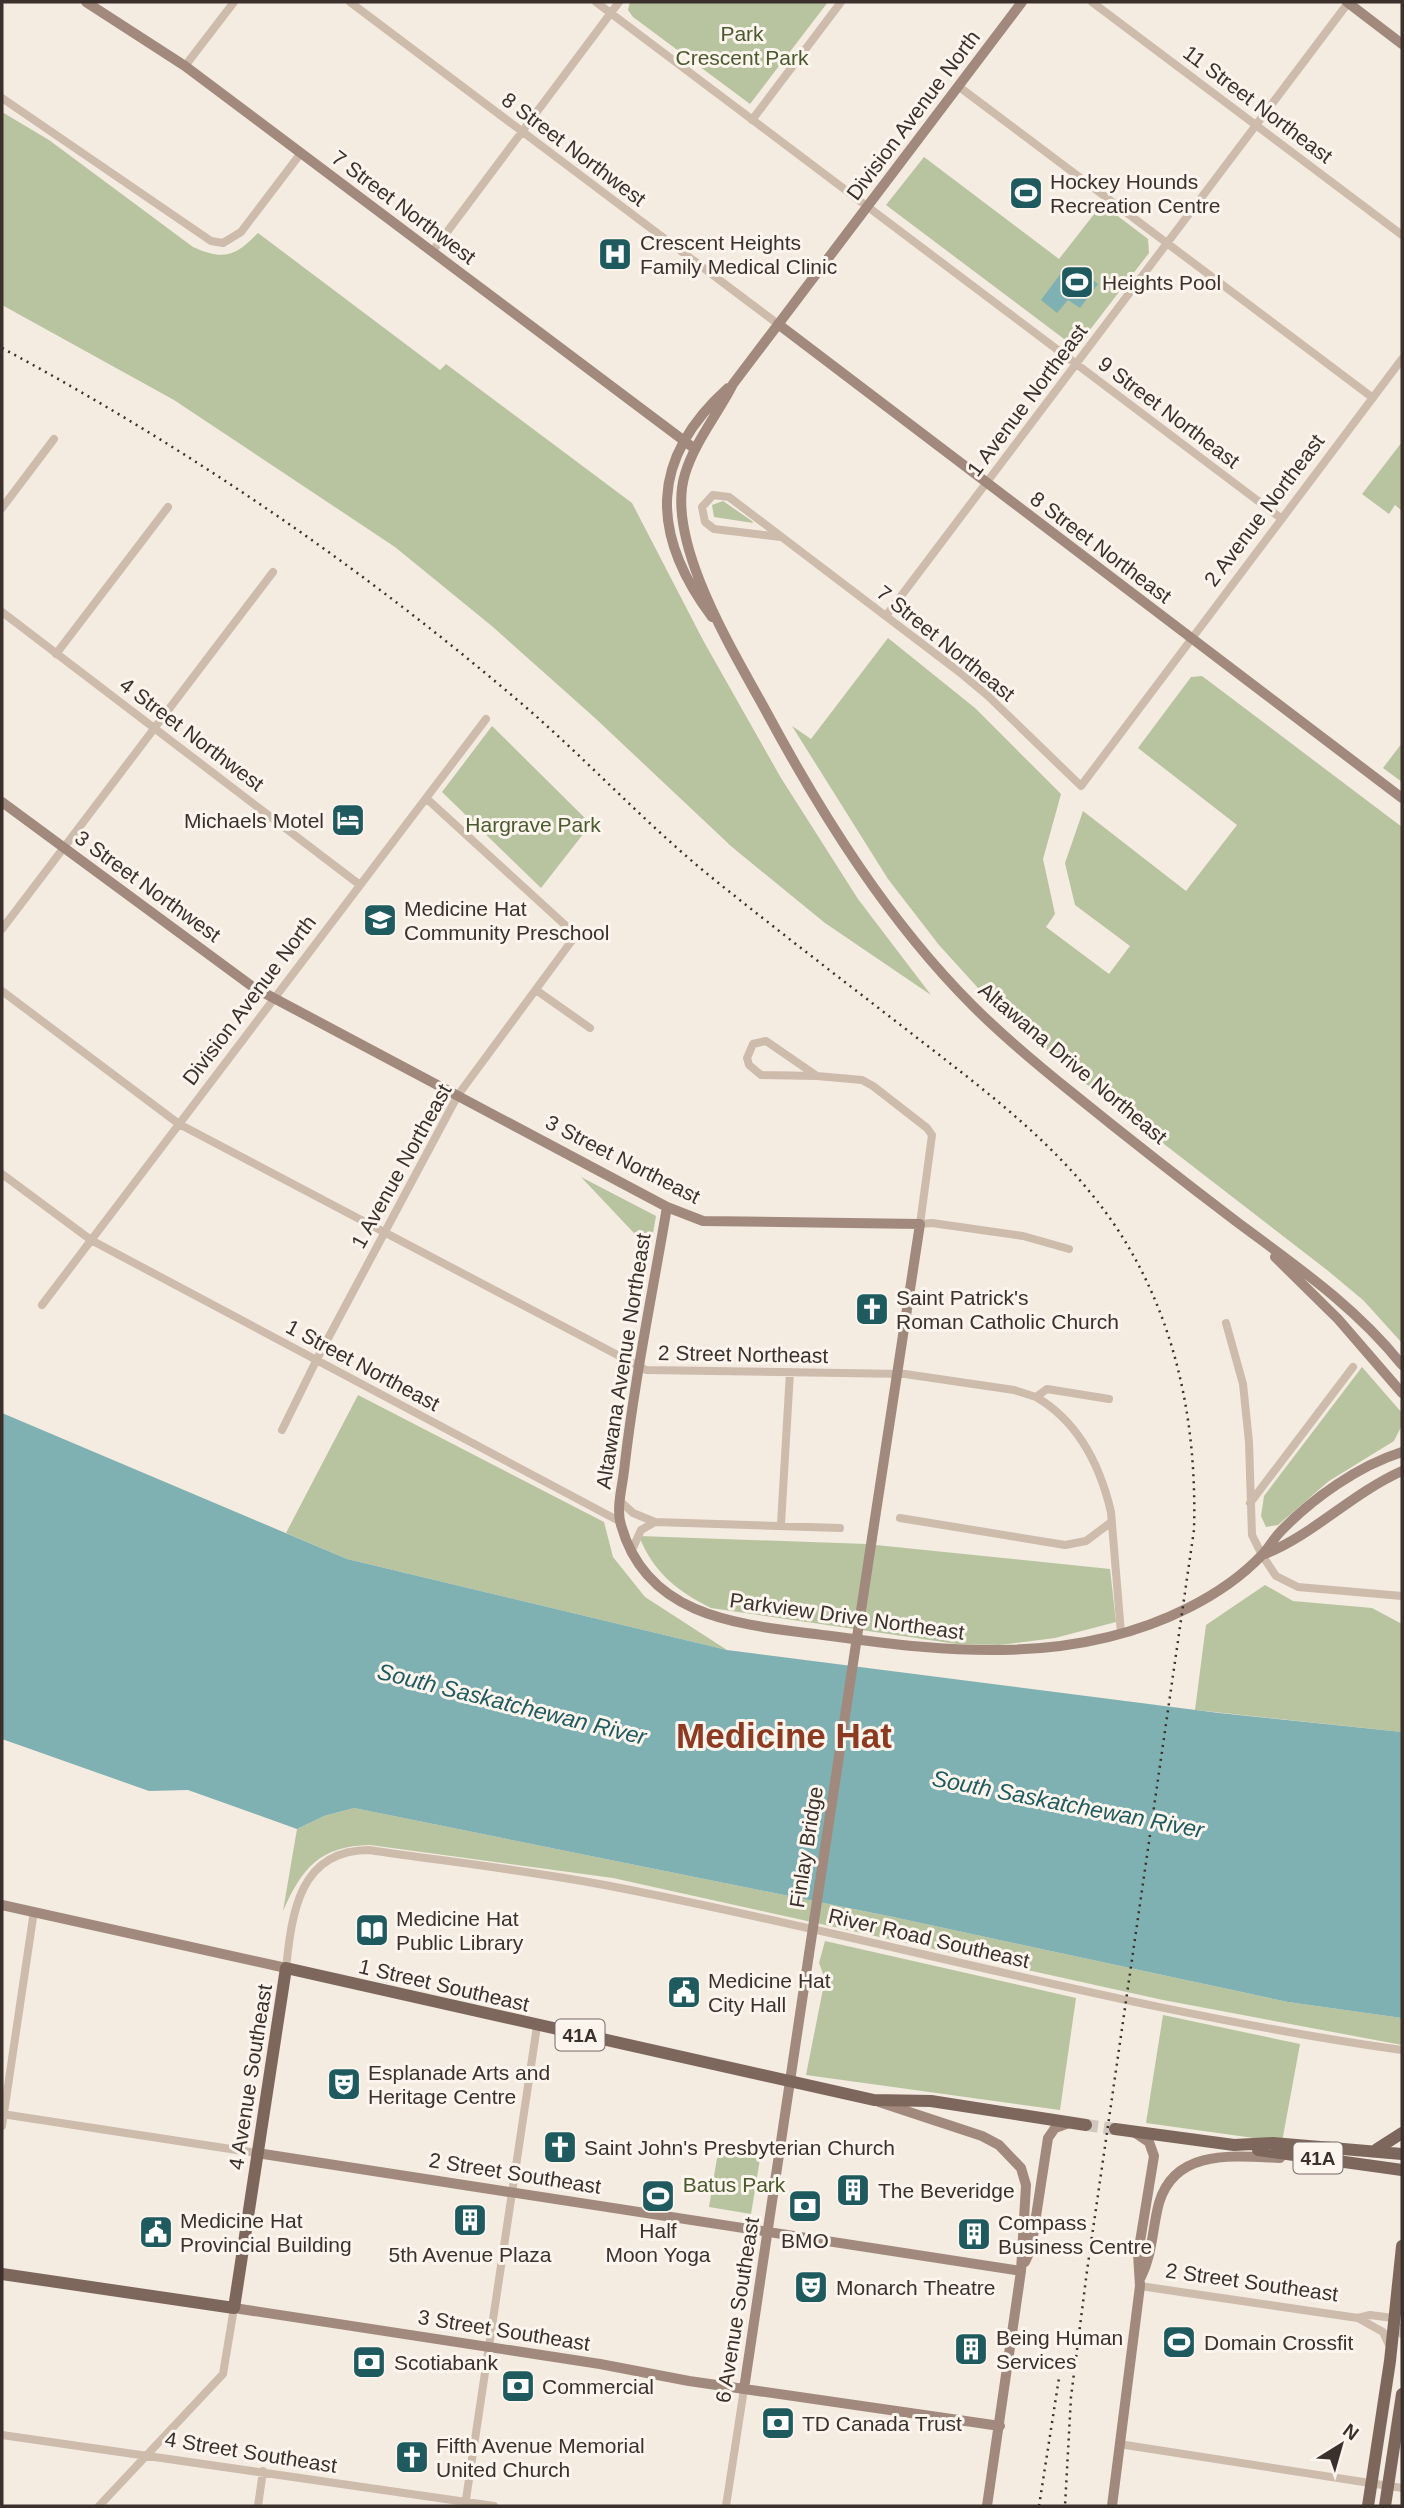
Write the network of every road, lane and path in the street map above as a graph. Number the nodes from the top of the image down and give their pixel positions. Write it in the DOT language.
graph roads {
  1 [pos="86,2"];
  2 [pos="234,2"];
  3 [pos="350,2"];
  4 [pos="596,2"];
  5 [pos="619,2"];
  6 [pos="841,2"];
  7 [pos="1022,2"];
  8 [pos="1092,2"];
  9 [pos="1347,2"];
  10 [pos="611,13"];
  11 [pos="1402,44"];
  12 [pos="185,66"];
  13 [pos="958,86"];
  14 [pos="2,98"];
  15 [pos="752,120"];
  16 [pos="1256,125"];
  17 [pos="522,131"];
  18 [pos="302,153"];
  19 [pos="868,207"];
  20 [pos="1402,235"];
  21 [pos="1167,243"];
  22 [pos="432,252"];
  23 [pos="778,324"];
  24 [pos="1402,359"];
  25 [pos="1076,364"];
  26 [pos="733,384"];
  27 [pos="1373,398"];
  28 [pos="54,439"];
  29 [pos="684,440"];
  30 [pos="695,449"];
  31 [pos="670,471"];
  32 [pos="684,475"];
  33 [pos="985,484"];
  34 [pos="168,507"];
  35 [pos="2,508"];
  36 [pos="1282,519"];
  37 [pos="781,537"];
  38 [pos="273,572"];
  39 [pos="2,612"];
  40 [pos="886,616"];
  41 [pos="723,632"];
  42 [pos="1191,639"];
  43 [pos="56,654"];
  44 [pos="486,719"];
  45 [pos="154,728"];
  46 [pos="1081,786"];
  47 [pos="426,798"];
  48 [pos="1402,798"];
  49 [pos="2,802"];
  50 [pos="63,848"];
  51 [pos="360,885"];
  52 [pos="2,929"];
  53 [pos="536,990"];
  54 [pos="2,991"];
  55 [pos="274,998"];
  56 [pos="590,1028"];
  57 [pos="817,1076"];
  58 [pos="458,1096"];
  59 [pos="179,1124"];
  60 [pos="2,1174"];
  61 [pos="667,1207"];
  62 [pos="1237,1222"];
  63 [pos="920,1224"];
  64 [pos="385,1230"];
  65 [pos="91,1240"];
  66 [pos="1069,1249"];
  67 [pos="42,1305"];
  68 [pos="1226,1323"];
  69 [pos="317,1359"];
  70 [pos="1402,1365"];
  71 [pos="639,1367"];
  72 [pos="1353,1367"];
  73 [pos="790,1372"];
  74 [pos="897,1373"];
  75 [pos="1402,1393"];
  76 [pos="1036,1397"];
  77 [pos="1109,1399"];
  78 [pos="282,1430"];
  79 [pos="1401,1450"];
  80 [pos="1402,1471"];
  81 [pos="621,1502"];
  82 [pos="1250,1503"];
  83 [pos="900,1518"];
  84 [pos="619,1521"];
  85 [pos="655,1522"];
  86 [pos="1110,1523"];
  87 [pos="781,1524"];
  88 [pos="841,1528"];
  89 [pos="631,1552"];
  90 [pos="1262,1555"];
  91 [pos="1402,1597"];
  92 [pos="1121,1633"];
  93 [pos="325,1861"];
  94 [pos="2,1905"];
  95 [pos="34,1911"];
  96 [pos="810,1954"];
  97 [pos="286,1968"];
  98 [pos="537,2026"];
  99 [pos="1402,2050"];
  100 [pos="790,2083"];
  101 [pos="874,2101"];
  102 [pos="3,2114"];
  103 [pos="1069,2123"];
  104 [pos="1086,2125"];
  105 [pos="2,2126"];
  106 [pos="1115,2129"];
  107 [pos="1134,2133"];
  108 [pos="1402,2133"];
  109 [pos="1234,2145"];
  110 [pos="1369,2150"];
  111 [pos="257,2153"];
  112 [pos="1402,2154"];
  113 [pos="1306,2159"];
  114 [pos="1402,2170"];
  115 [pos="512,2191"];
  116 [pos="769,2233"];
  117 [pos="1402,2246"];
  118 [pos="1021,2271"];
  119 [pos="2,2273"];
  120 [pos="1141,2281"];
  121 [pos="234,2308"];
  122 [pos="1358,2318"];
  123 [pos="1393,2318"];
  124 [pos="1402,2334"];
  125 [pos="489,2347"];
  126 [pos="1390,2361"];
  127 [pos="744,2389"];
  128 [pos="1402,2394"];
  129 [pos="1000,2426"];
  130 [pos="2,2435"];
  131 [pos="1119,2444"];
  132 [pos="150,2454"];
  133 [pos="263,2471"];
  134 [pos="1372,2483"];
  135 [pos="1388,2485"];
  136 [pos="1402,2487"];
  137 [pos="466,2504"];
  138 [pos="99,2506"];
  139 [pos="258,2506"];
  140 [pos="494,2506"];
  141 [pos="726,2506"];
  142 [pos="988,2506"];
  143 [pos="1112,2506"];
  144 [pos="1368,2506"];
  145 [pos="1385,2506"];
  1 -- 12 [label="street, 7 Street Northwest"];
  2 -- 12 [label="street"];
  3 -- 17 [label="street, 8 Street Northwest"];
  4 -- 10 [label="street, 9 Street Northeast"];
  5 -- 10 [label="street"];
  6 -- 15 [label="street"];
  7 -- 13 [label="street, Division Avenue North"];
  8 -- 16 [label="street, 11 Street Northeast"];
  9 -- 11 [label="street"];
  9 -- 16 [label="street, 1 Avenue Northeast"];
  10 -- 15 [label="street, 9 Street Northeast"];
  10 -- 17 [label="street"];
  12 -- 18 [label="street, 7 Street Northwest"];
  13 -- 19 [label="street, Division Avenue North"];
  13 -- 21 [label="street"];
  14 -- 18 [label="street"];
  15 -- 19 [label="street, 9 Street Northeast"];
  16 -- 20 [label="street, 11 Street Northeast"];
  16 -- 21 [label="street, 1 Avenue Northeast"];
  17 -- 22 [label="street"];
  17 -- 23 [label="street, 8 Street Northwest"];
  18 -- 22 [label="street, 7 Street Northwest"];
  19 -- 23 [label="street, Division Avenue North"];
  19 -- 25 [label="street, 9 Street Northeast"];
  21 -- 25 [label="street, 1 Avenue Northeast"];
  21 -- 27 [label="street"];
  22 -- 29 [label="street, 7 Street Northwest"];
  23 -- 26 [label="street, Division Avenue North"];
  23 -- 33 [label="street, 8 Street Northeast"];
  24 -- 27 [label="street, 2 Avenue Northeast"];
  25 -- 33 [label="street, 1 Avenue Northeast"];
  25 -- 36 [label="street, 9 Street Northeast"];
  26 -- 29 [label="street, Division Avenue North"];
  26 -- 30 [label="street, Division Avenue North"];
  27 -- 36 [label="street, 2 Avenue Northeast"];
  28 -- 35 [label="street"];
  29 -- 30 [label="street, 7 Street Northwest"];
  29 -- 31 [label="street, Division Avenue North"];
  30 -- 32 [label="street, Division Avenue North"];
  31 -- 41 [label="street, Altawana Drive Northeast"];
  32 -- 41 [label="street, Altawana Drive Northeast"];
  33 -- 40 [label="street, 1 Avenue Northeast"];
  33 -- 42 [label="street, 8 Street Northeast"];
  34 -- 43 [label="street"];
  36 -- 42 [label="street, 2 Avenue Northeast"];
  37 -- 37 [label="street, 7 Street Northeast"];
  37 -- 40 [label="street, 7 Street Northeast"];
  38 -- 45 [label="street"];
  39 -- 43 [label="street, 4 Street Northwest"];
  40 -- 46 [label="street, 7 Street Northeast"];
  41 -- 62 [label="street, Altawana Drive Northeast"];
  42 -- 46 [label="street, 2 Avenue Northeast"];
  42 -- 48 [label="street, 8 Street Northeast"];
  43 -- 45 [label="street, 4 Street Northwest"];
  44 -- 47 [label="street, Division Avenue North"];
  45 -- 50 [label="street"];
  45 -- 51 [label="street, 4 Street Northwest"];
  47 -- 51 [label="street, Division Avenue North"];
  47 -- 53 [label="street, 1 Avenue Northeast"];
  49 -- 50 [label="street, 3 Street Northwest"];
  50 -- 52 [label="street"];
  50 -- 55 [label="street, 3 Street Northwest"];
  51 -- 55 [label="street, Division Avenue North"];
  53 -- 56 [label="street"];
  53 -- 58 [label="street, 1 Avenue Northeast"];
  54 -- 59 [label="street, 2 Street Northeast"];
  55 -- 58 [label="street, 3 Street Northeast"];
  55 -- 59 [label="street, Division Avenue North"];
  57 -- 57 [label="street"];
  57 -- 63 [label="street"];
  58 -- 61 [label="street, 3 Street Northeast"];
  58 -- 64 [label="street, 1 Avenue Northeast"];
  59 -- 64 [label="street, 2 Street Northeast"];
  59 -- 65 [label="street, Division Avenue North"];
  60 -- 65 [label="street, 1 Street Northeast"];
  61 -- 63 [label="street, 3 Street Northeast"];
  61 -- 71 [label="street, Altawana Avenue Northeast"];
  62 -- 70 [label="street, Altawana Drive Northeast"];
  62 -- 75 [label="street, Altawana Drive Northeast"];
  63 -- 66 [label="street, 3 Street Northeast"];
  63 -- 74 [label="street"];
  64 -- 69 [label="street, 1 Avenue Northeast"];
  64 -- 71 [label="street, 2 Street Northeast"];
  65 -- 67 [label="street, Division Avenue North"];
  65 -- 69 [label="street, 1 Street Northeast"];
  68 -- 82 [label="street"];
  69 -- 78 [label="street, 1 Avenue Northeast"];
  69 -- 84 [label="street, 1 Street Northeast"];
  71 -- 73 [label="street, 2 Street Northeast"];
  71 -- 81 [label="street, Altawana Avenue Northeast"];
  72 -- 82 [label="street"];
  73 -- 74 [label="street, 2 Street Northeast"];
  73 -- 87 [label="street"];
  74 -- 76 [label="street, 2 Street Northeast"];
  74 -- 96 [label="street, Finlay Bridge, bridge"];
  76 -- 77 [label="street, 2 Street Northeast"];
  76 -- 86 [label="street"];
  79 -- 90 [label="street, Parkview Drive Northeast"];
  80 -- 90 [label="street, Parkview Drive Northeast"];
  81 -- 84 [label="street, Altawana Avenue Northeast"];
  81 -- 85 [label="street"];
  82 -- 90 [label="street"];
  83 -- 86 [label="street"];
  84 -- 89 [label="street, Parkview Drive Northeast"];
  85 -- 87 [label="street"];
  85 -- 89 [label="street"];
  86 -- 92 [label="street"];
  87 -- 88 [label="street"];
  89 -- 92 [label="street, Parkview Drive Northeast"];
  90 -- 91 [label="street"];
  90 -- 92 [label="street, Parkview Drive Northeast"];
  93 -- 97 [label="street, 4 Avenue Southeast"];
  93 -- 99 [label="street, River Road Southeast"];
  94 -- 95 [label="street, 1 Street Southeast"];
  95 -- 97 [label="street, 1 Street Southeast"];
  95 -- 102 [label="street"];
  96 -- 100 [label="street, 6 Avenue Southeast"];
  97 -- 98 [label="main road, 1 Street Southeast / 41A"];
  97 -- 111 [label="main road, 4 Avenue Southeast"];
  98 -- 100 [label="main road, 1 Street Southeast / 41A"];
  98 -- 115 [label="street"];
  100 -- 101 [label="main road, 1 Street Southeast / 41A"];
  100 -- 116 [label="street, 6 Avenue Southeast"];
  101 -- 103 [label="main road, 1 Street Southeast / 41A"];
  101 -- 118 [label="street"];
  102 -- 105 [label="street"];
  102 -- 111 [label="street, 2 Street Southeast"];
  103 -- 104 [label="main road, 1 Street Southeast / 41A"];
  103 -- 118 [label="street"];
  106 -- 107 [label="main road, 41A"];
  107 -- 109 [label="main road, 41A"];
  107 -- 120 [label="street"];
  108 -- 110 [label="main road"];
  109 -- 110 [label="main road, 41A"];
  109 -- 113 [label="main road, 41A"];
  110 -- 112 [label="main road, 41A"];
  111 -- 115 [label="street, 2 Street Southeast"];
  111 -- 121 [label="main road, 4 Avenue Southeast"];
  113 -- 114 [label="main road, 41A"];
  113 -- 120 [label="street"];
  115 -- 116 [label="street, 2 Street Southeast"];
  115 -- 125 [label="street"];
  116 -- 118 [label="street, 2 Street Southeast"];
  116 -- 127 [label="street, 6 Avenue Southeast"];
  117 -- 123 [label="main road"];
  118 -- 129 [label="street"];
  119 -- 121 [label="main road, 3 Street Southeast"];
  120 -- 122 [label="street, 2 Street Southeast"];
  120 -- 131 [label="street"];
  121 -- 125 [label="street, 3 Street Southeast"];
  121 -- 132 [label="street"];
  122 -- 123 [label="street, 2 Street Southeast"];
  122 -- 126 [label="street, 2 Street Southeast"];
  123 -- 124 [label="street"];
  123 -- 126 [label="main road"];
  125 -- 127 [label="street, 3 Street Southeast"];
  125 -- 137 [label="street"];
  126 -- 134 [label="main road"];
  127 -- 129 [label="street, 3 Street Southeast"];
  127 -- 141 [label="street, 6 Avenue Southeast"];
  128 -- 135 [label="main road"];
  129 -- 142 [label="street"];
  130 -- 132 [label="street, 4 Street Southeast"];
  131 -- 134 [label="street"];
  131 -- 143 [label="street"];
  132 -- 133 [label="street, 4 Street Southeast"];
  132 -- 138 [label="street"];
  133 -- 137 [label="street, 4 Street Southeast"];
  133 -- 139 [label="street"];
  134 -- 135 [label="street"];
  134 -- 144 [label="main road"];
  135 -- 136 [label="street"];
  135 -- 145 [label="main road"];
  137 -- 140 [label="street, 4 Street Southeast"];
}
